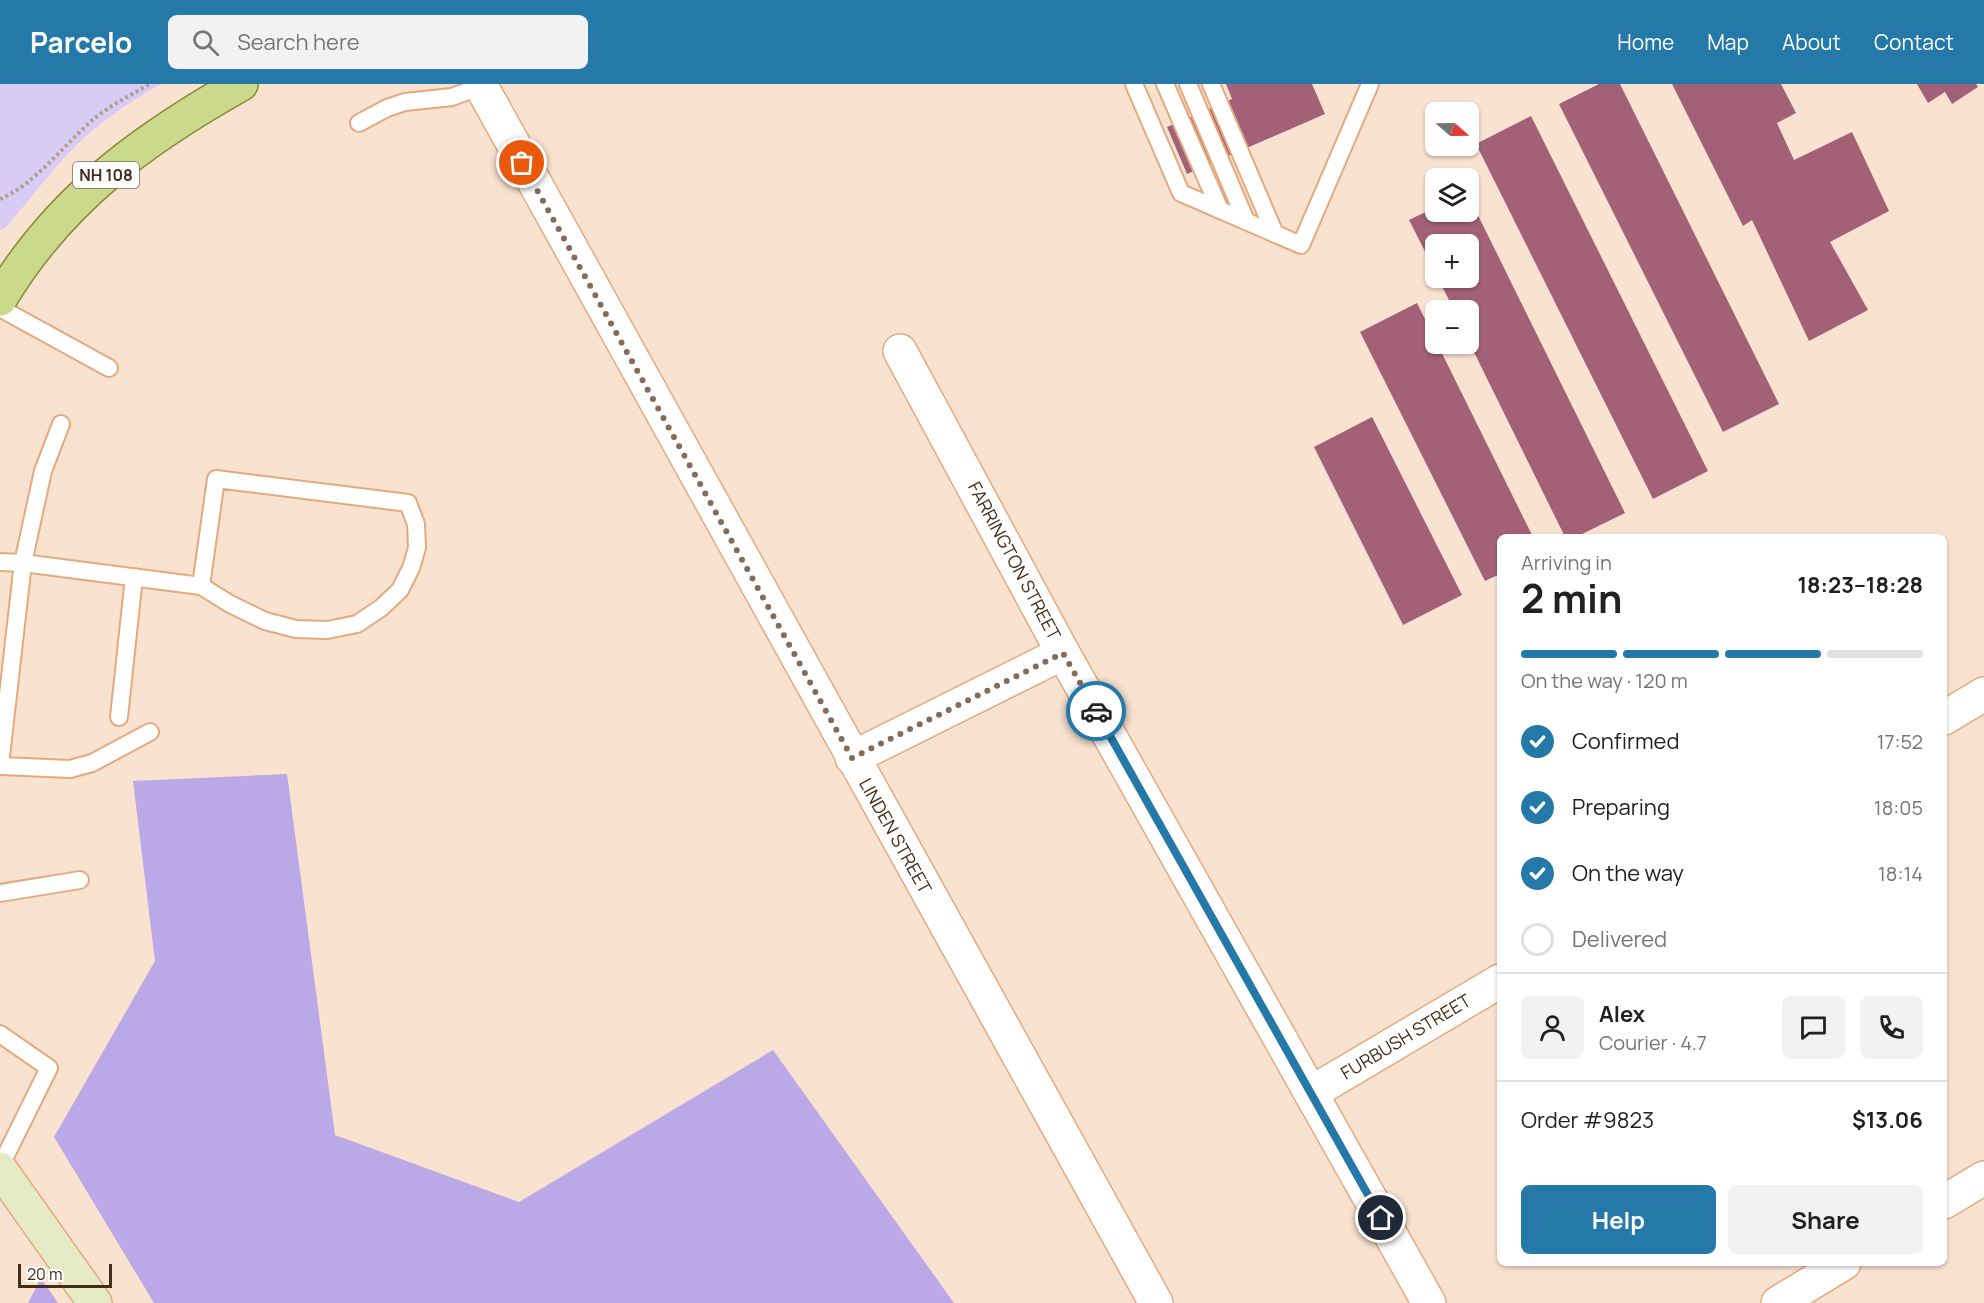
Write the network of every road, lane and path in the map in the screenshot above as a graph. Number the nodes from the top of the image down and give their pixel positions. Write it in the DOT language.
graph roads {
  1 [pos="150,84"];
  2 [pos="241,84"];
  3 [pos="1134,84"];
  4 [pos="1165,84"];
  5 [pos="1188,84"];
  6 [pos="1211,84"];
  7 [pos="1370,84"];
  8 [pos="487,87"];
  9 [pos="359,123"];
  10 [pos="0,199"];
  11 [pos="1220,210"];
  12 [pos="1246,221"];
  13 [pos="1275,234"];
  14 [pos="0,298"];
  15 [pos="0,308"];
  16 [pos="900,351"];
  17 [pos="109,368"];
  18 [pos="61,424"];
  19 [pos="0,562"];
  20 [pos="23,563"];
  21 [pos="134,577"];
  22 [pos="201,586"];
  23 [pos="1063,653"];
  24 [pos="1984,694"];
  25 [pos="1947,716"];
  26 [pos="119,717"];
  27 [pos="150,732"];
  28 [pos="852,758"];
  29 [pos="1,766"];
  30 [pos="80,880"];
  31 [pos="0,893"];
  32 [pos="1497,983"];
  33 [pos="0,1034"];
  34 [pos="1311,1093"];
  35 [pos="0,1168"];
  36 [pos="1984,1178"];
  37 [pos="1947,1200"];
  38 [pos="1839,1266"];
  39 [pos="95,1303"];
  40 [pos="1156,1303"];
  41 [pos="1429,1303"];
  42 [pos="1778,1303"];
  1 -- 10 [label="path"];
  2 -- 14 [label="main road, NH 108"];
  3 -- 11 [label="lane"];
  4 -- 11 [label="lane"];
  5 -- 12 [label="lane"];
  6 -- 13 [label="lane"];
  7 -- 13 [label="lane"];
  8 -- 9 [label="lane"];
  8 -- 28 [label="street, LINDEN STREET"];
  11 -- 12 [label="lane"];
  12 -- 13 [label="lane"];
  15 -- 17 [label="lane"];
  16 -- 23 [label="street, FARRINGTON STREET"];
  18 -- 20 [label="lane"];
  19 -- 20 [label="lane"];
  20 -- 21 [label="lane"];
  20 -- 29 [label="lane"];
  21 -- 22 [label="lane"];
  21 -- 26 [label="lane"];
  22 -- 22 [label="lane"];
  23 -- 28 [label="street"];
  23 -- 34 [label="street, FARRINGTON STREET"];
  24 -- 25 [label="street"];
  27 -- 29 [label="lane"];
  28 -- 40 [label="street, LINDEN STREET"];
  30 -- 31 [label="lane"];
  32 -- 34 [label="street, FURBUSH STREET"];
  33 -- 35 [label="lane"];
  34 -- 41 [label="street, FARRINGTON STREET"];
  35 -- 39 [label="street"];
  36 -- 37 [label="street"];
  38 -- 42 [label="street"];
}
